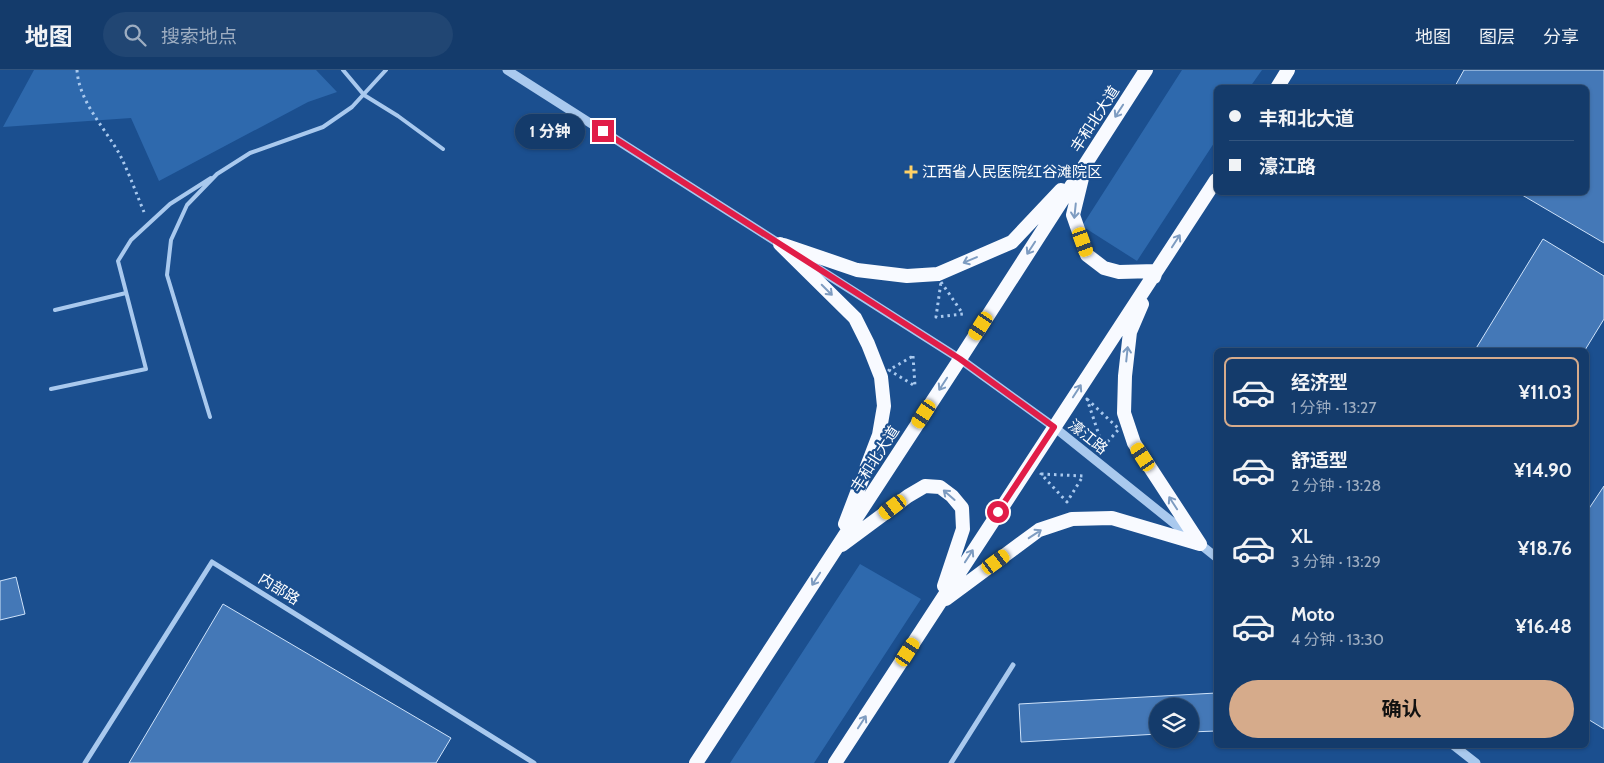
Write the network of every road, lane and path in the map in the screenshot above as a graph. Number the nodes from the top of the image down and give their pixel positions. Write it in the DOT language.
graph roads {
  1 [pos="77,70"];
  2 [pos="343,70"];
  3 [pos="386,70"];
  4 [pos="507,70"];
  5 [pos="1146,70"];
  6 [pos="1288,70"];
  7 [pos="1279,85"];
  8 [pos="364,94"];
  9 [pos="443,150"];
  10 [pos="1086,163"];
  11 [pos="217,174"];
  12 [pos="1214,183"];
  13 [pos="149,224"];
  14 [pos="780,244"];
  15 [pos="1156,271"];
  16 [pos="941,282"];
  17 [pos="126,293"];
  18 [pos="55,310"];
  19 [pos="913,356"];
  20 [pos="960,359"];
  21 [pos="52,389"];
  22 [pos="1087,399"];
  23 [pos="210,417"];
  24 [pos="1054,427"];
  25 [pos="1083,476"];
  26 [pos="1200,544"];
  27 [pos="834,552"];
  28 [pos="1214,554"];
  29 [pos="938,604"];
  30 [pos="1013,665"];
  31 [pos="1457,748"];
  32 [pos="85,763"];
  33 [pos="534,763"];
  34 [pos="696,763"];
  35 [pos="835,763"];
  36 [pos="952,763"];
  37 [pos="1476,763"];
  1 -- 13 [label="path"];
  2 -- 8 [label="lane"];
  3 -- 8 [label="lane"];
  4 -- 14 [label="street, 濠江路"];
  5 -- 10 [label="highway, 丰和北大道, one-way"];
  6 -- 7 [label="highway"];
  8 -- 9 [label="lane"];
  8 -- 11 [label="lane"];
  10 -- 14 [label="highway, one-way"];
  10 -- 15 [label="highway, one-way"];
  10 -- 20 [label="highway, 丰和北大道, one-way"];
  11 -- 13 [label="lane"];
  11 -- 23 [label="lane"];
  15 -- 12 [label="highway, one-way"];
  13 -- 17 [label="lane"];
  14 -- 20 [label="street, 濠江路"];
  14 -- 27 [label="highway, one-way"];
  24 -- 15 [label="highway, one-way"];
  26 -- 15 [label="highway, one-way"];
  16 -- 16 [label="path"];
  17 -- 18 [label="lane"];
  17 -- 21 [label="lane"];
  19 -- 19 [label="path"];
  20 -- 24 [label="street, 濠江路"];
  20 -- 27 [label="highway, 丰和北大道, one-way"];
  22 -- 22 [label="path"];
  24 -- 26 [label="street, 濠江路"];
  29 -- 24 [label="highway, one-way"];
  25 -- 25 [label="path"];
  26 -- 28 [label="street, 濠江路"];
  29 -- 26 [label="highway, one-way"];
  29 -- 27 [label="highway, one-way"];
  27 -- 34 [label="highway, 丰和北大道, one-way"];
  35 -- 29 [label="highway, one-way"];
  30 -- 36 [label="street"];
  31 -- 37 [label="street"];
  32 -- 33 [label="street, 内部路"];
}
